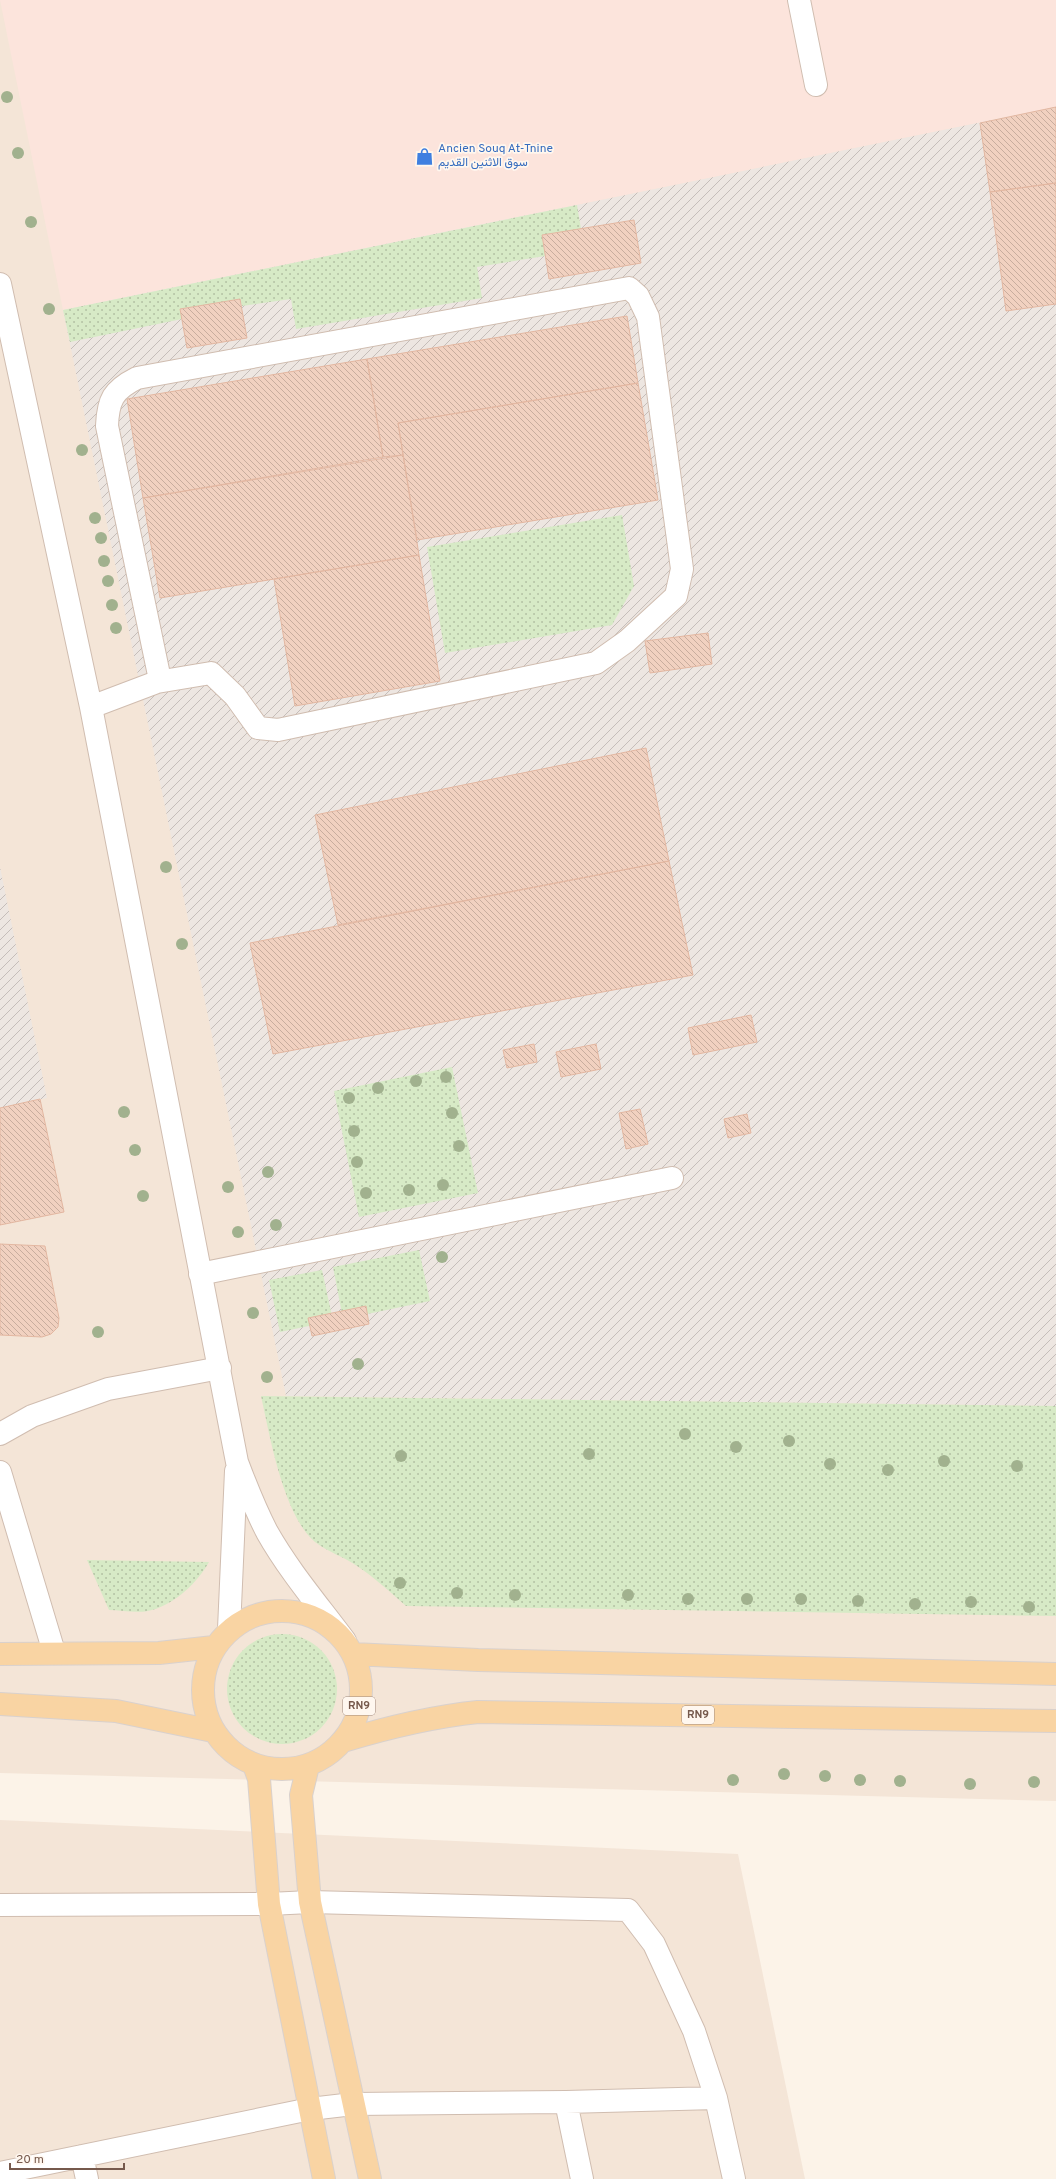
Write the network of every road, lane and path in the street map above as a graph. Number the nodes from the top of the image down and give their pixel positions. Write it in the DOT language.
graph roads {
  1 [pos="799,0"];
  2 [pos="816,85"];
  3 [pos="0,284"];
  4 [pos="157,682"];
  5 [pos="91,707"];
  6 [pos="672,1178"];
  7 [pos="200,1274"];
  8 [pos="220,1368"];
  9 [pos="0,1434"];
  10 [pos="237,1462"];
  11 [pos="0,1472"];
  12 [pos="229,1629"];
  13 [pos="214,1647"];
  14 [pos="349,1648"];
  15 [pos="54,1652"];
  16 [pos="0,1654"];
  17 [pos="1056,1674"];
  18 [pos="0,1704"];
  19 [pos="1056,1721"];
  20 [pos="213,1730"];
  21 [pos="343,1742"];
  22 [pos="254,1765"];
  23 [pos="308,1766"];
  24 [pos="310,1902"];
  25 [pos="269,1904"];
  26 [pos="0,1905"];
  27 [pos="716,2098"];
  28 [pos="566,2102"];
  29 [pos="353,2104"];
  30 [pos="310,2109"];
  31 [pos="82,2156"];
  32 [pos="0,2173"];
  33 [pos="87,2179"];
  34 [pos="324,2179"];
  35 [pos="370,2179"];
  36 [pos="582,2179"];
  37 [pos="734,2179"];
  1 -- 2 [label="street"];
  3 -- 5 [label="street"];
  4 -- 4 [label="street"];
  4 -- 5 [label="street"];
  5 -- 7 [label="street"];
  6 -- 7 [label="street"];
  7 -- 8 [label="street"];
  8 -- 9 [label="street"];
  8 -- 10 [label="street"];
  10 -- 12 [label="street"];
  10 -- 14 [label="street"];
  11 -- 15 [label="street"];
  12 -- 13 [label="main road, RN9"];
  12 -- 14 [label="main road, RN9"];
  13 -- 15 [label="main road"];
  13 -- 20 [label="main road, RN9"];
  14 -- 17 [label="main road"];
  14 -- 21 [label="main road, RN9"];
  15 -- 16 [label="main road"];
  18 -- 20 [label="main road"];
  19 -- 21 [label="main road, RN9"];
  20 -- 22 [label="main road, RN9"];
  21 -- 23 [label="main road, RN9"];
  22 -- 23 [label="main road, RN9"];
  22 -- 25 [label="main road"];
  23 -- 24 [label="main road"];
  24 -- 25 [label="street"];
  24 -- 27 [label="street"];
  24 -- 29 [label="main road"];
  25 -- 26 [label="street"];
  25 -- 30 [label="main road"];
  27 -- 28 [label="street"];
  27 -- 37 [label="street"];
  28 -- 29 [label="street"];
  28 -- 36 [label="street"];
  29 -- 30 [label="street"];
  29 -- 35 [label="main road"];
  30 -- 31 [label="street"];
  30 -- 34 [label="main road"];
  31 -- 32 [label="street"];
  31 -- 33 [label="street"];
}
